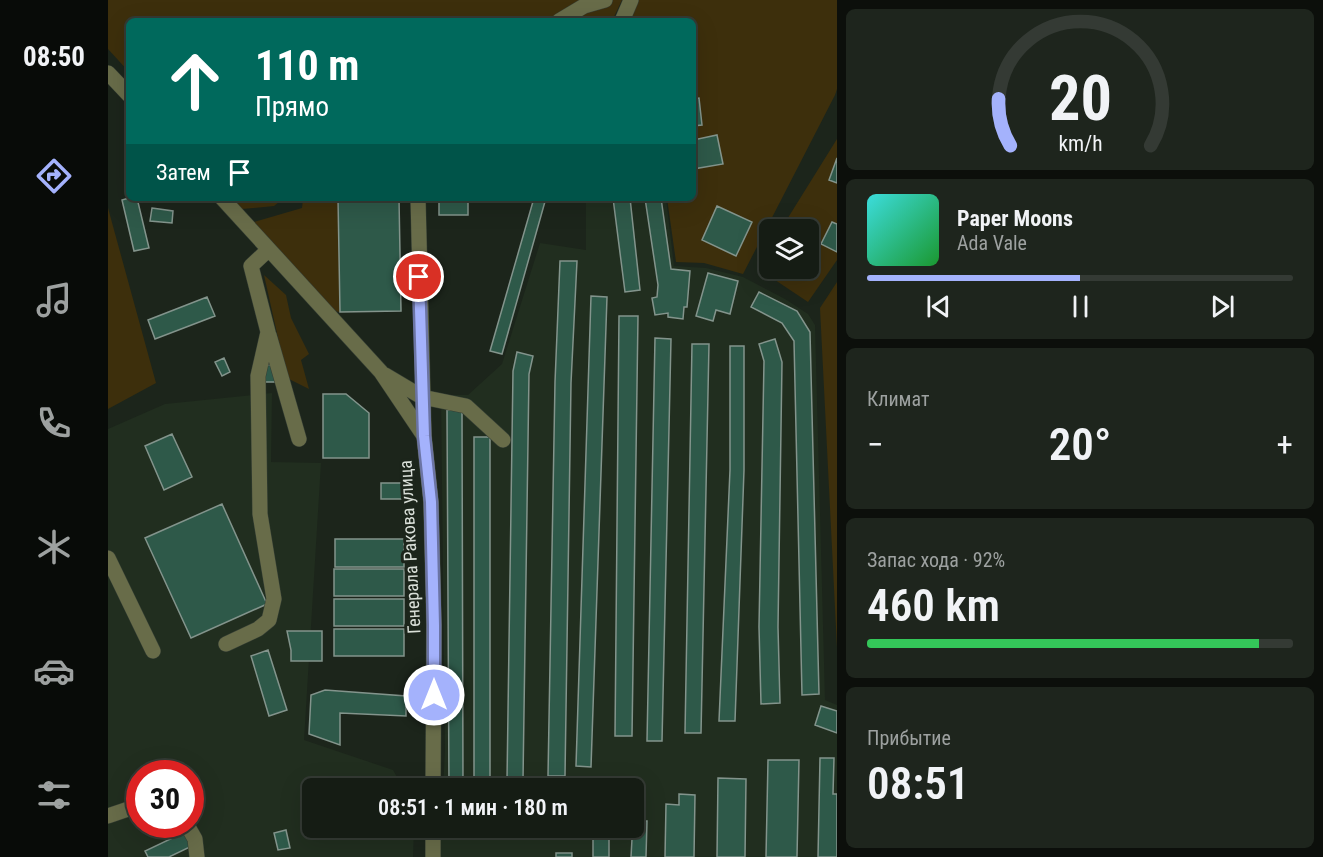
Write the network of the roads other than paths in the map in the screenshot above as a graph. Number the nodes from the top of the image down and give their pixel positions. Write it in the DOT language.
graph roads {
  1 [pos="605,0"];
  2 [pos="630,0"];
  3 [pos="564,18"];
  4 [pos="623,18"];
  5 [pos="109,77"];
  6 [pos="126,92"];
  7 [pos="225,201"];
  8 [pos="418,201"];
  9 [pos="268,250"];
  10 [pos="268,332"];
  11 [pos="381,372"];
  12 [pos="422,397"];
  13 [pos="424,436"];
  14 [pos="299,439"];
  15 [pos="503,440"];
  16 [pos="108,558"];
  17 [pos="226,644"];
  18 [pos="153,651"];
  19 [pos="433,778"];
  20 [pos="126,810"];
  21 [pos="108,816"];
  22 [pos="194,838"];
  23 [pos="433,838"];
  24 [pos="197,857"];
  25 [pos="433,857"];
  1 -- 3 [label="street"];
  2 -- 4 [label="street"];
  5 -- 6 [label="street"];
  7 -- 9 [label="street, Генерала Ракова улица"];
  8 -- 12 [label="street"];
  9 -- 10 [label="street"];
  9 -- 11 [label="street, Генерала Ракова улица"];
  10 -- 14 [label="street"];
  10 -- 17 [label="street"];
  11 -- 12 [label="street"];
  11 -- 13 [label="street, Генерала Ракова улица"];
  12 -- 13 [label="street"];
  12 -- 15 [label="street"];
  13 -- 19 [label="street, Генерала Ракова улица"];
  16 -- 18 [label="street"];
  20 -- 21 [label="street"];
  22 -- 24 [label="street"];
  23 -- 25 [label="street"];
}
